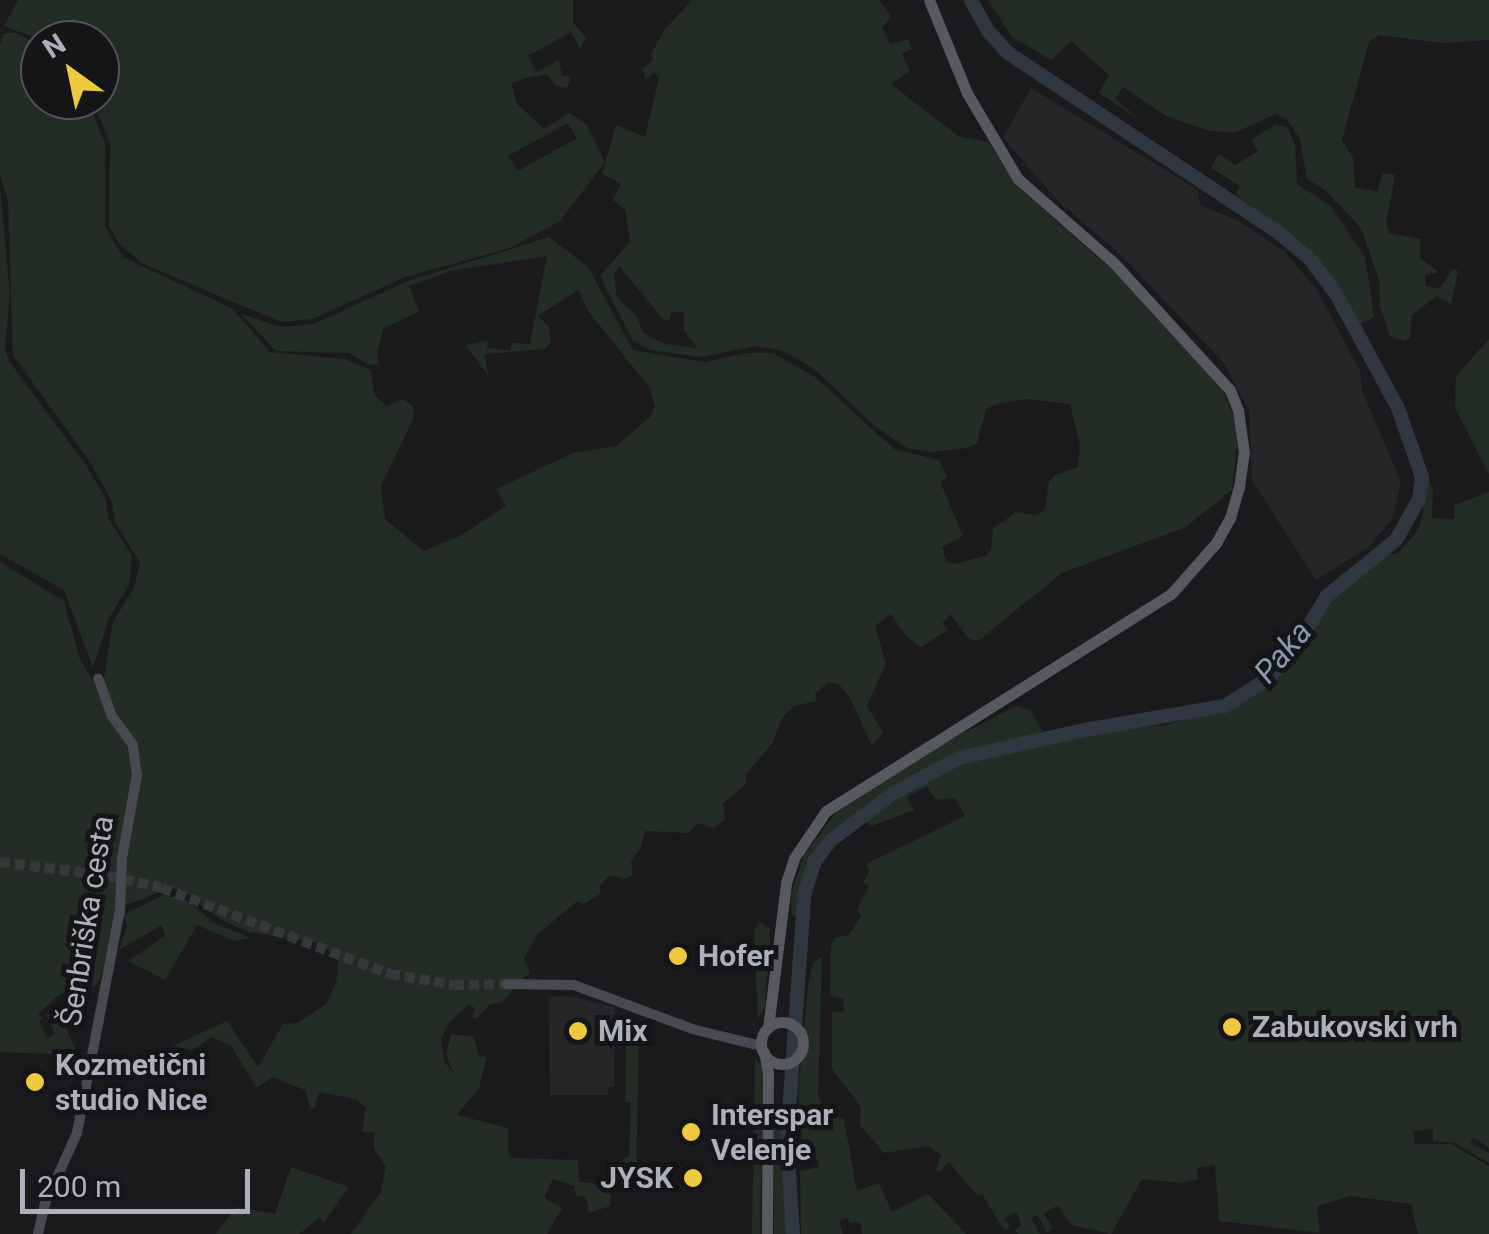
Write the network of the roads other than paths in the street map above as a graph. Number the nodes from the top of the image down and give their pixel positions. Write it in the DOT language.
graph roads {
  1 [pos="929,0"];
  2 [pos="98,678"];
  3 [pos="507,984"];
  4 [pos="772,1003"];
  5 [pos="784,1022"];
  6 [pos="768,1028"];
  7 [pos="775,1059"];
  8 [pos="38,1234"];
  9 [pos="767,1234"];
  1 -- 4 [label="main road"];
  2 -- 8 [label="street, Šenbriška cesta"];
  3 -- 7 [label="street"];
  4 -- 5 [label="main road"];
  4 -- 6 [label="main road"];
  5 -- 6 [label="main road"];
  5 -- 7 [label="main road"];
  6 -- 7 [label="main road"];
  7 -- 9 [label="main road"];
}
